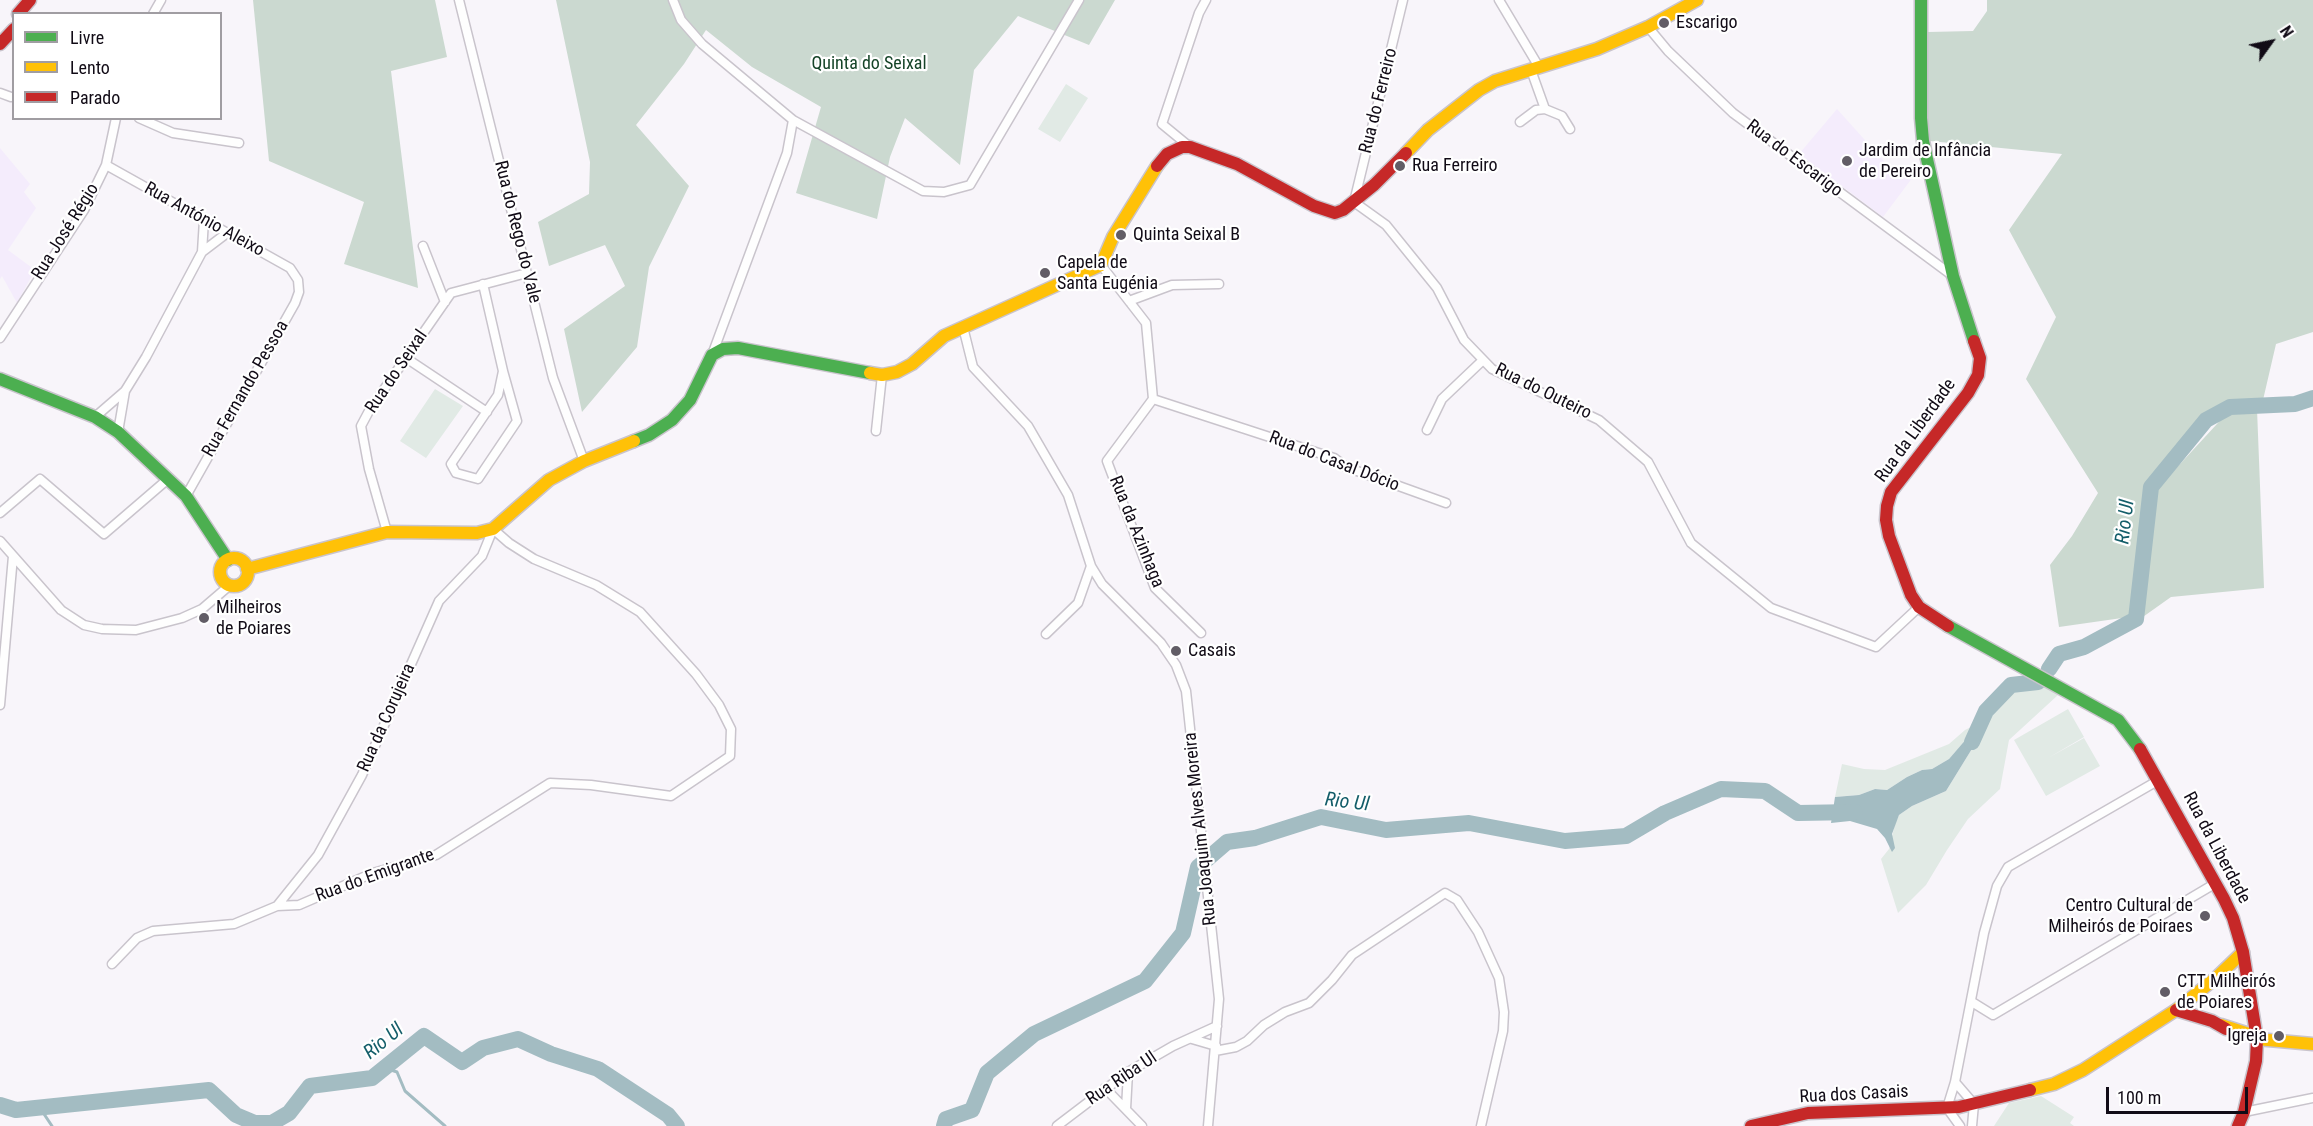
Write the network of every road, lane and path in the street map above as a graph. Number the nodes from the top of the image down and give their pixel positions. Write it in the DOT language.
graph roads {
  1 [pos="30,0"];
  2 [pos="40,0"];
  3 [pos="459,0"];
  4 [pos="673,0"];
  5 [pos="1079,0"];
  6 [pos="1206,0"];
  7 [pos="1403,0"];
  8 [pos="1498,0"];
  9 [pos="1697,0"];
  10 [pos="1921,0"];
  11 [pos="20,12"];
  12 [pos="29,12"];
  13 [pos="12,20"];
  14 [pos="1648,27"];
  15 [pos="12,31"];
  16 [pos="0,32"];
  17 [pos="0,44"];
  18 [pos="1535,68"];
  19 [pos="1545,109"];
  20 [pos="116,120"];
  21 [pos="144,120"];
  22 [pos="793,120"];
  23 [pos="1520,122"];
  24 [pos="1570,129"];
  25 [pos="239,143"];
  26 [pos="1190,147"];
  27 [pos="106,165"];
  28 [pos="1354,202"];
  29 [pos="204,220"];
  30 [pos="227,233"];
  31 [pos="423,246"];
  32 [pos="202,252"];
  33 [pos="1101,265"];
  34 [pos="527,273"];
  35 [pos="1953,276"];
  36 [pos="298,280"];
  37 [pos="483,284"];
  38 [pos="1219,284"];
  39 [pos="1130,301"];
  40 [pos="445,302"];
  41 [pos="963,327"];
  42 [pos="0,338"];
  43 [pos="712,355"];
  44 [pos="406,358"];
  45 [pos="1483,360"];
  46 [pos="503,371"];
  47 [pos="882,375"];
  48 [pos="0,379"];
  49 [pos="125,391"];
  50 [pos="1153,399"];
  51 [pos="486,412"];
  52 [pos="95,417"];
  53 [pos="1427,430"];
  54 [pos="876,431"];
  55 [pos="118,432"];
  56 [pos="584,461"];
  57 [pos="168,479"];
  58 [pos="186,496"];
  59 [pos="1446,503"];
  60 [pos="0,513"];
  61 [pos="493,530"];
  62 [pos="387,532"];
  63 [pos="0,541"];
  64 [pos="13,556"];
  65 [pos="228,560"];
  66 [pos="1091,566"];
  67 [pos="248,569"];
  68 [pos="230,585"];
  69 [pos="1919,607"];
  70 [pos="1202,633"];
  71 [pos="1046,634"];
  72 [pos="0,705"];
  73 [pos="2159,780"];
  74 [pos="2216,883"];
  75 [pos="277,906"];
  76 [pos="2243,952"];
  77 [pos="112,964"];
  78 [pos="1972,1002"];
  79 [pos="2176,1010"];
  80 [pos="1217,1026"];
  81 [pos="1192,1039"];
  82 [pos="2257,1039"];
  83 [pos="2313,1044"];
  84 [pos="1216,1049"];
  85 [pos="1128,1072"];
  86 [pos="1955,1082"];
  87 [pos="1105,1088"];
  88 [pos="2313,1098"];
  89 [pos="1974,1104"];
  90 [pos="1953,1108"];
  91 [pos="1126,1109"];
  92 [pos="2244,1112"];
  93 [pos="1057,1126"];
  94 [pos="1142,1126"];
  95 [pos="1208,1126"];
  96 [pos="1481,1126"];
  97 [pos="1751,1126"];
  98 [pos="1960,1126"];
  99 [pos="1972,1126"];
  100 [pos="2238,1126"];
  1 -- 11 [label="main road"];
  2 -- 12 [label="main road"];
  3 -- 34 [label="street, Rua do Rego do Vale"];
  4 -- 22 [label="street"];
  5 -- 22 [label="street"];
  6 -- 26 [label="street"];
  7 -- 28 [label="street, Rua do Ferreiro"];
  8 -- 18 [label="street"];
  9 -- 14 [label="main road"];
  10 -- 35 [label="main road, Rua da Liberdade"];
  13 -- 16 [label="main road"];
  14 -- 18 [label="main road"];
  14 -- 35 [label="street, Rua do Escarigo"];
  15 -- 17 [label="main road"];
  18 -- 19 [label="street"];
  18 -- 28 [label="main road"];
  19 -- 23 [label="street"];
  19 -- 24 [label="street"];
  20 -- 27 [label="street, Rua José Régio"];
  21 -- 25 [label="street"];
  22 -- 43 [label="street"];
  26 -- 28 [label="main road"];
  26 -- 33 [label="main road"];
  27 -- 29 [label="street, Rua António Aleixo"];
  27 -- 42 [label="street, Rua José Régio"];
  28 -- 45 [label="street, Rua do Outeiro"];
  29 -- 30 [label="street, Rua António Aleixo"];
  29 -- 32 [label="street"];
  30 -- 32 [label="street"];
  30 -- 36 [label="street, Rua António Aleixo"];
  31 -- 40 [label="street"];
  32 -- 49 [label="street"];
  33 -- 39 [label="street"];
  33 -- 41 [label="main road"];
  34 -- 37 [label="street, Rua do Seixal"];
  34 -- 56 [label="street, Rua do Rego do Vale"];
  35 -- 69 [label="main road, Rua da Liberdade"];
  36 -- 58 [label="street, Rua Fernando Pessoa"];
  37 -- 40 [label="street, Rua do Seixal"];
  37 -- 46 [label="street"];
  38 -- 39 [label="street"];
  39 -- 50 [label="street"];
  40 -- 44 [label="street, Rua do Seixal"];
  41 -- 47 [label="main road"];
  41 -- 66 [label="street, Rua Joaquim Alves Moreira"];
  43 -- 47 [label="main road"];
  43 -- 56 [label="main road"];
  44 -- 51 [label="street"];
  44 -- 62 [label="street, Rua do Seixal"];
  45 -- 53 [label="street"];
  45 -- 69 [label="street, Rua do Outeiro"];
  46 -- 51 [label="street"];
  46 -- 51 [label="street"];
  47 -- 54 [label="street"];
  48 -- 52 [label="main road"];
  49 -- 52 [label="street"];
  49 -- 55 [label="street"];
  50 -- 59 [label="street, Rua do Casal Dócio"];
  50 -- 70 [label="street, Rua da Azinhaga"];
  52 -- 55 [label="main road"];
  55 -- 57 [label="main road"];
  56 -- 61 [label="main road"];
  57 -- 58 [label="main road"];
  57 -- 60 [label="street"];
  58 -- 65 [label="main road"];
  61 -- 62 [label="main road"];
  61 -- 75 [label="street, Rua da Corujeira"];
  61 -- 75 [label="street, Rua do Emigrante"];
  62 -- 67 [label="main road"];
  63 -- 64 [label="street"];
  64 -- 68 [label="street"];
  64 -- 72 [label="street"];
  65 -- 67 [label="main road"];
  65 -- 68 [label="main road"];
  66 -- 71 [label="street"];
  66 -- 80 [label="street, Rua Joaquim Alves Moreira"];
  67 -- 68 [label="main road"];
  69 -- 73 [label="main road, Rua da Liberdade"];
  73 -- 74 [label="main road, Rua da Liberdade"];
  73 -- 78 [label="street"];
  74 -- 76 [label="main road, Rua da Liberdade"];
  74 -- 78 [label="street"];
  75 -- 77 [label="street, Rua do Emigrante"];
  76 -- 79 [label="main road, Rua dos Casais"];
  76 -- 82 [label="main road, Rua da Liberdade"];
  78 -- 86 [label="street"];
  79 -- 82 [label="main road"];
  79 -- 89 [label="main road, Rua dos Casais"];
  80 -- 81 [label="street, Rua Riba Ul"];
  80 -- 84 [label="street, Rua Joaquim Alves Moreira"];
  81 -- 84 [label="street"];
  81 -- 85 [label="street, Rua Riba Ul"];
  82 -- 83 [label="main road"];
  82 -- 92 [label="main road, Rua da Liberdade"];
  84 -- 95 [label="street, Rua Joaquim Alves Moreira"];
  84 -- 96 [label="street"];
  85 -- 87 [label="street, Rua Riba Ul"];
  85 -- 91 [label="street"];
  86 -- 89 [label="street"];
  86 -- 90 [label="street"];
  87 -- 91 [label="street"];
  87 -- 93 [label="street, Rua Riba Ul"];
  88 -- 92 [label="street"];
  89 -- 90 [label="main road, Rua dos Casais"];
  89 -- 99 [label="street"];
  90 -- 97 [label="main road, Rua dos Casais"];
  90 -- 98 [label="street"];
  91 -- 94 [label="street"];
  92 -- 100 [label="main road, Rua da Liberdade"];
}
